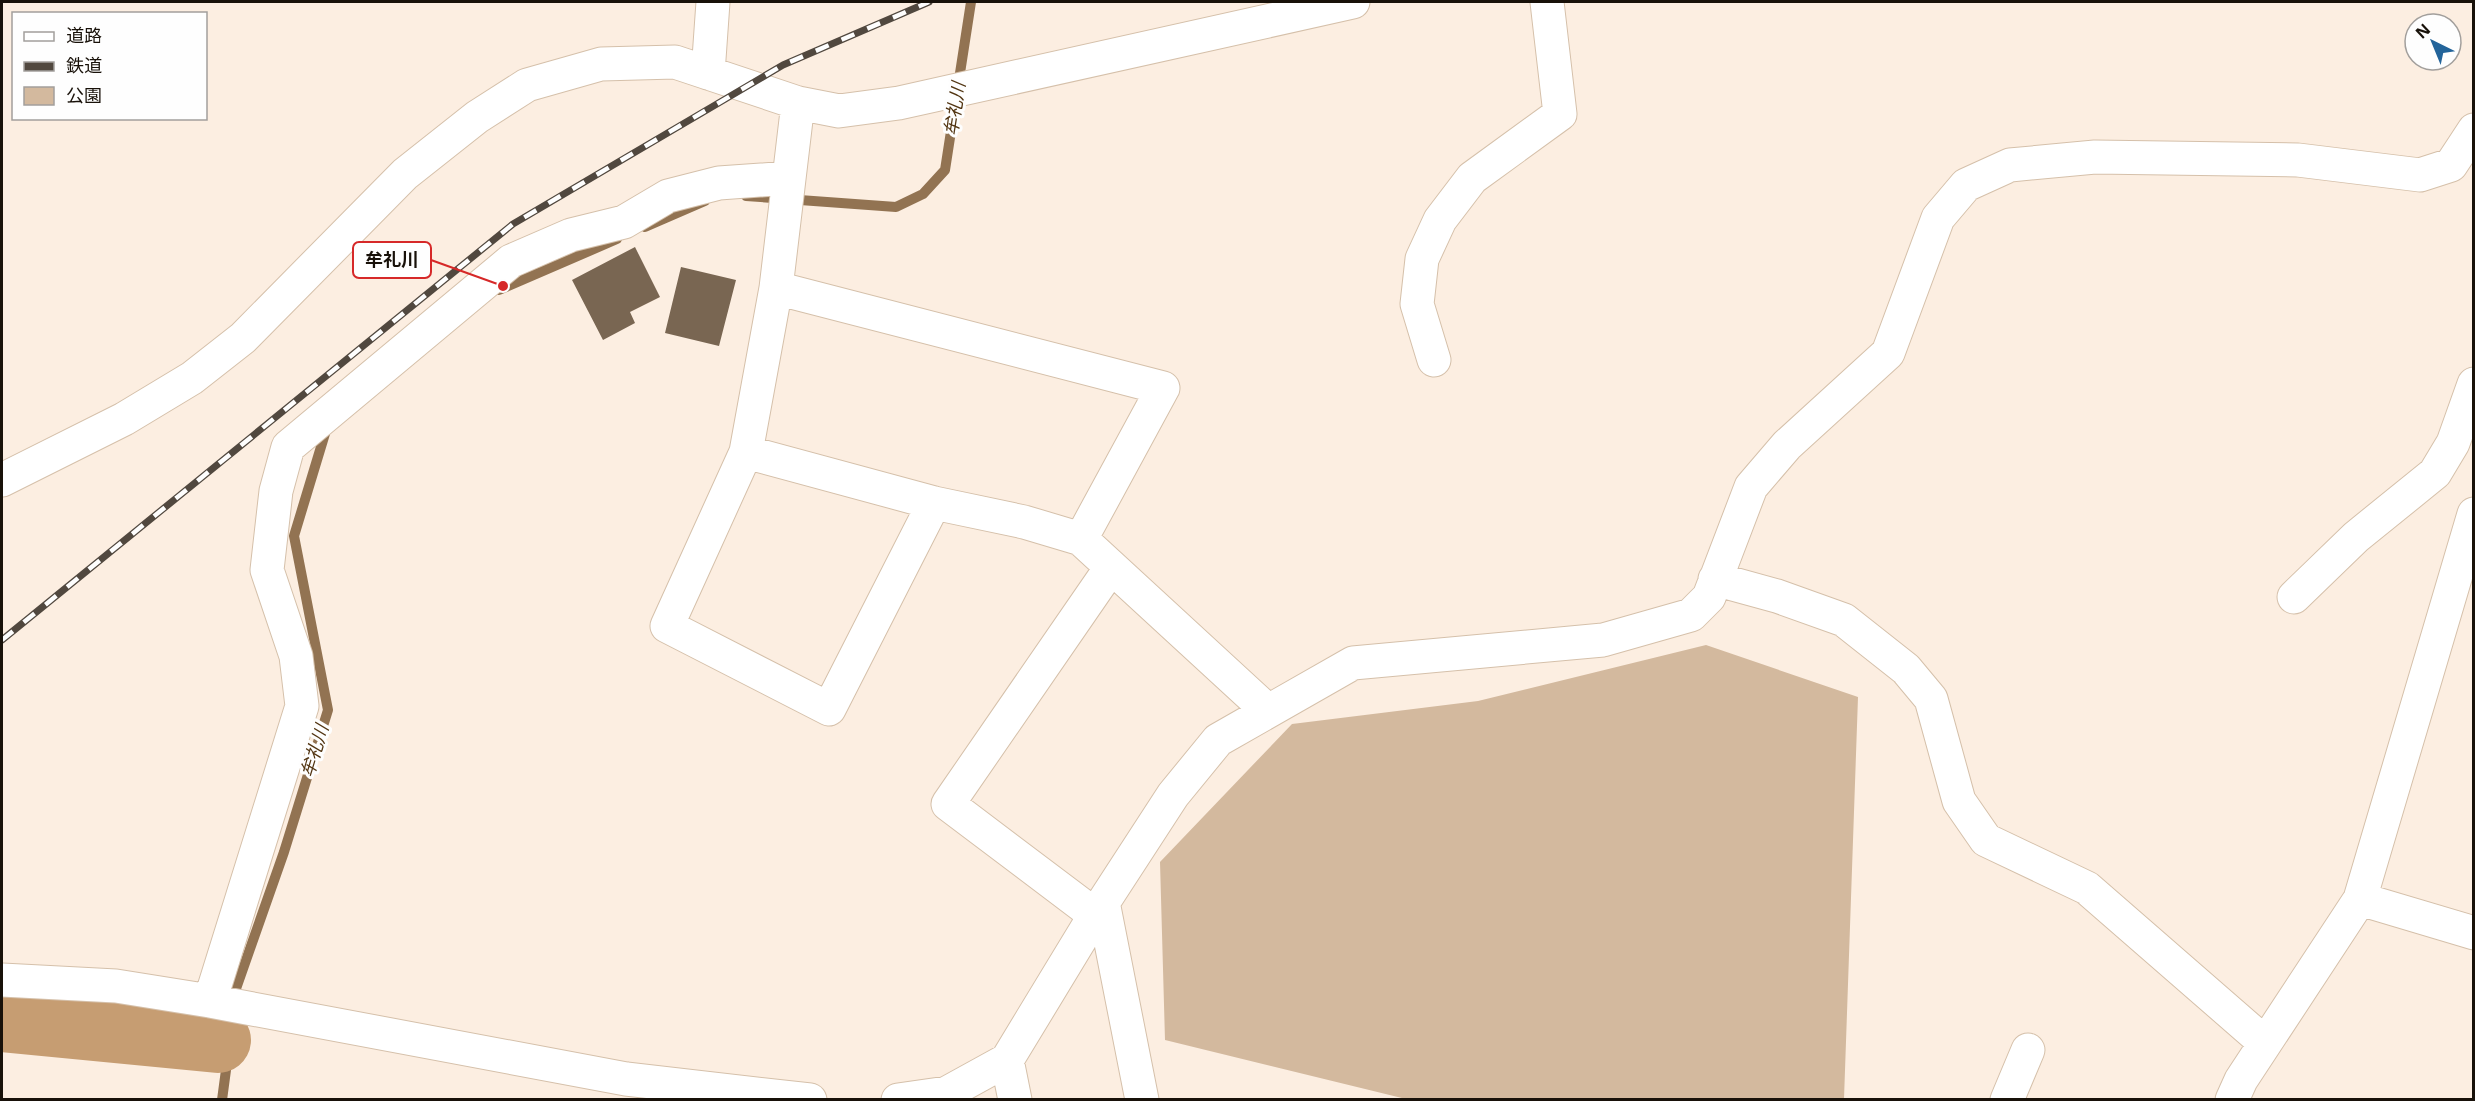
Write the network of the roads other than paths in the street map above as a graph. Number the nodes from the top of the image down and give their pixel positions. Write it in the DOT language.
graph roads {
  1 [pos="712,2"];
  2 [pos="1353,2"];
  3 [pos="1547,2"];
  4 [pos="708,73"];
  5 [pos="798,103"];
  6 [pos="2474,130"];
  7 [pos="787,192"];
  8 [pos="776,288"];
  9 [pos="1434,360"];
  10 [pos="2474,384"];
  11 [pos="746,453"];
  12 [pos="2,480"];
  13 [pos="934,503"];
  14 [pos="2474,514"];
  15 [pos="1081,539"];
  16 [pos="1110,569"];
  17 [pos="1715,579"];
  18 [pos="2294,597"];
  19 [pos="1268,711"];
  20 [pos="2360,899"];
  21 [pos="1099,908"];
  22 [pos="2474,933"];
  23 [pos="2,980"];
  24 [pos="210,1001"];
  25 [pos="2265,1043"];
  26 [pos="2028,1050"];
  27 [pos="1007,1060"];
  28 [pos="622,1089"];
  29 [pos="810,1100"];
  30 [pos="898,1100"];
  31 [pos="1015,1100"];
  32 [pos="1142,1100"];
  33 [pos="2007,1100"];
  34 [pos="2232,1100"];
  1 -- 4 [label="street"];
  2 -- 5 [label="street"];
  3 -- 9 [label="street"];
  4 -- 5 [label="street"];
  4 -- 12 [label="street"];
  5 -- 7 [label="street"];
  6 -- 17 [label="street"];
  7 -- 8 [label="street"];
  7 -- 24 [label="street"];
  8 -- 11 [label="street"];
  8 -- 15 [label="street"];
  10 -- 18 [label="street"];
  11 -- 13 [label="street"];
  11 -- 13 [label="street"];
  13 -- 15 [label="street"];
  14 -- 20 [label="street"];
  15 -- 16 [label="street"];
  16 -- 19 [label="street"];
  16 -- 21 [label="street"];
  17 -- 19 [label="street"];
  17 -- 25 [label="street"];
  19 -- 21 [label="street"];
  20 -- 22 [label="street"];
  20 -- 25 [label="street"];
  21 -- 27 [label="street"];
  21 -- 32 [label="street"];
  23 -- 24 [label="street"];
  24 -- 28 [label="street"];
  25 -- 34 [label="street"];
  26 -- 33 [label="street"];
  27 -- 30 [label="street"];
  27 -- 31 [label="street"];
  28 -- 29 [label="street"];
}
